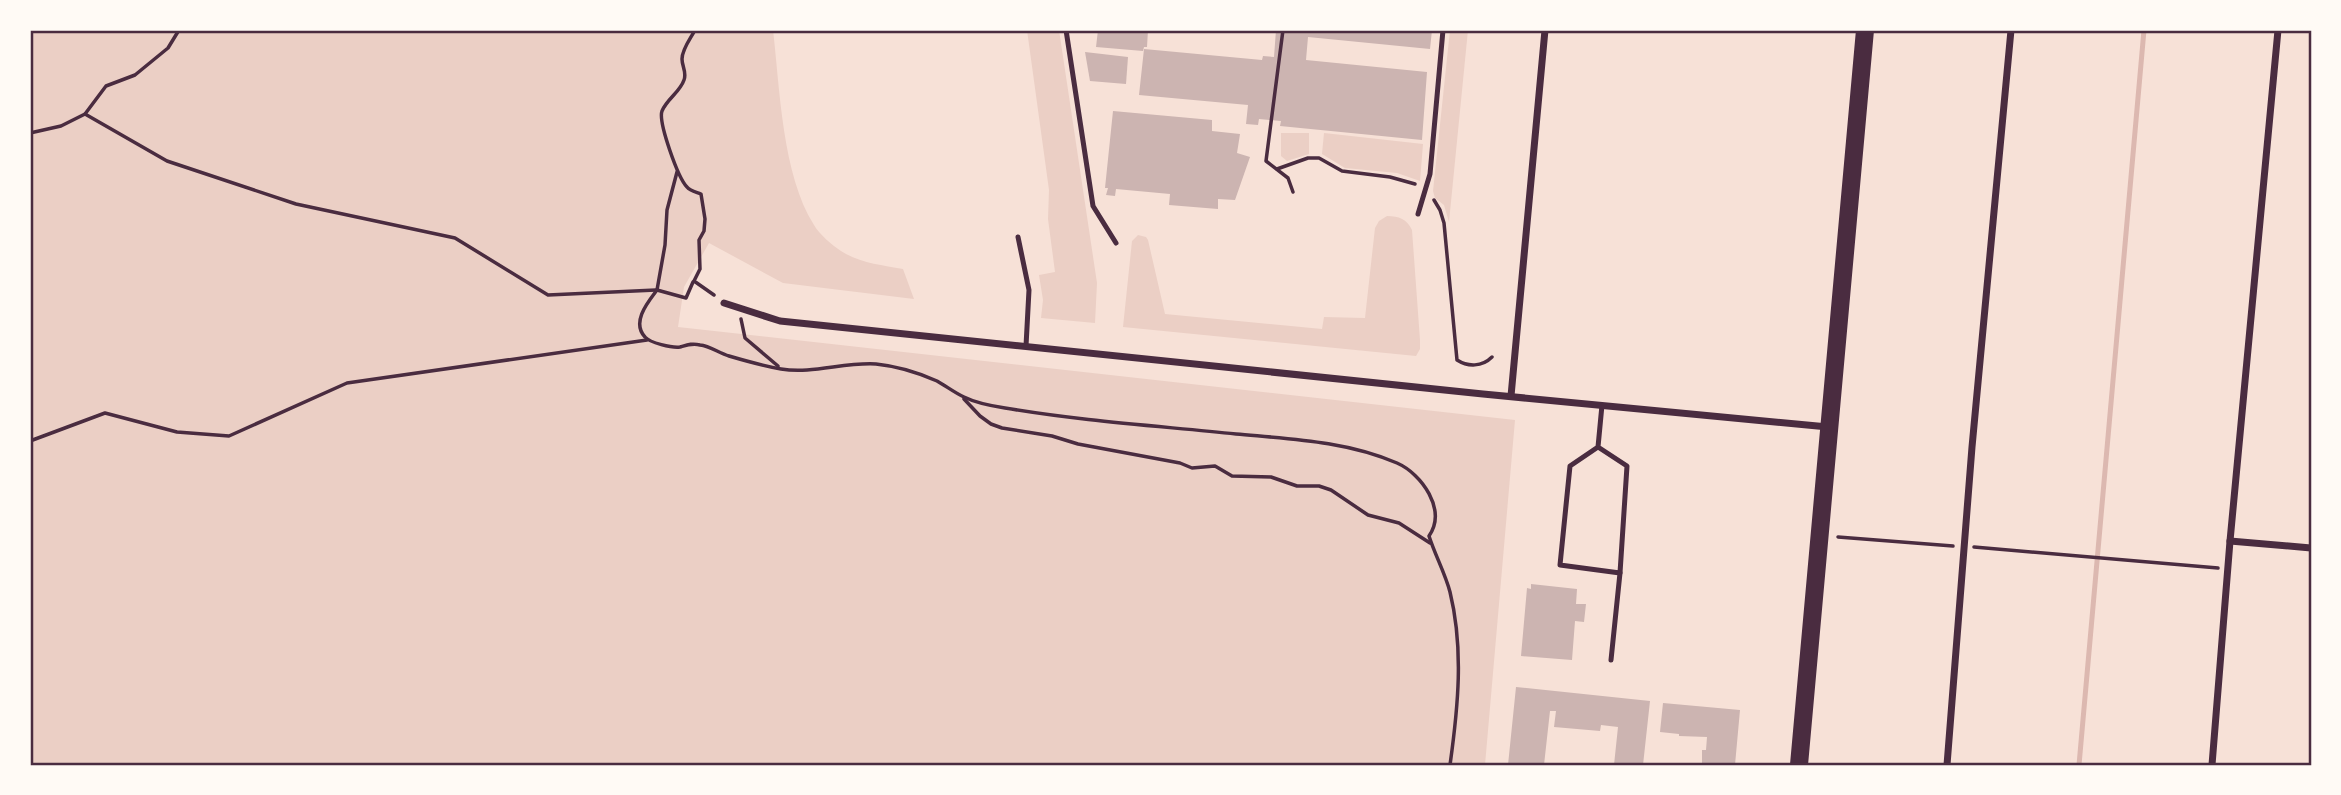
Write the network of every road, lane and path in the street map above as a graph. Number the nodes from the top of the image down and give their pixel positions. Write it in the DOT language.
graph roads {
  1 [pos="179,30"];
  2 [pos="695,30"];
  3 [pos="1066,30"];
  4 [pos="1283,30"];
  5 [pos="1443,30"];
  6 [pos="1545,30"];
  7 [pos="1865,30"];
  8 [pos="2011,30"];
  9 [pos="2278,30"];
  10 [pos="1274,55"];
  11 [pos="1280,56"];
  12 [pos="85,114"];
  13 [pos="30,133"];
  14 [pos="1277,169"];
  15 [pos="677,172"];
  16 [pos="1425,191"];
  17 [pos="1293,192"];
  18 [pos="1418,214"];
  19 [pos="1018,237"];
  20 [pos="1116,243"];
  21 [pos="694,281"];
  22 [pos="657,290"];
  23 [pos="726,304"];
  24 [pos="745,338"];
  25 [pos="647,340"];
  26 [pos="1026,346"];
  27 [pos="1492,357"];
  28 [pos="779,368"];
  29 [pos="962,396"];
  30 [pos="1511,397"];
  31 [pos="1602,405"];
  32 [pos="1828,427"];
  33 [pos="30,441"];
  34 [pos="1598,447"];
  35 [pos="1819,535"];
  36 [pos="2230,541"];
  37 [pos="1432,545"];
  38 [pos="1964,547"];
  39 [pos="2311,548"];
  40 [pos="2228,569"];
  41 [pos="1619,573"];
  42 [pos="1611,660"];
  43 [pos="1450,765"];
  44 [pos="1799,765"];
  45 [pos="1947,765"];
  46 [pos="2212,765"];
  1 -- 12 [label="path"];
  2 -- 15 [label="path"];
  3 -- 20 [label="lane"];
  4 -- 11 [label="path"];
  5 -- 16 [label="lane"];
  6 -- 30 [label="street"];
  7 -- 32 [label="main road"];
  8 -- 38 [label="street"];
  9 -- 36 [label="street"];
  10 -- 11 [label="path"];
  11 -- 14 [label="path"];
  12 -- 13 [label="path"];
  12 -- 22 [label="path"];
  14 -- 16 [label="path"];
  14 -- 17 [label="path"];
  15 -- 21 [label="path"];
  15 -- 22 [label="path"];
  16 -- 18 [label="lane"];
  16 -- 27 [label="path"];
  19 -- 26 [label="lane"];
  21 -- 22 [label="path"];
  21 -- 23 [label="path"];
  22 -- 25 [label="path"];
  23 -- 26 [label="street"];
  24 -- 28 [label="path"];
  25 -- 28 [label="path"];
  25 -- 33 [label="path"];
  26 -- 30 [label="street"];
  28 -- 29 [label="path"];
  29 -- 37 [label="path"];
  29 -- 37 [label="path"];
  30 -- 31 [label="street"];
  31 -- 32 [label="street"];
  31 -- 34 [label="lane"];
  32 -- 35 [label="main road"];
  34 -- 41 [label="lane"];
  34 -- 41 [label="lane"];
  35 -- 38 [label="path"];
  35 -- 44 [label="main road"];
  36 -- 39 [label="street"];
  36 -- 40 [label="street"];
  37 -- 43 [label="path"];
  38 -- 40 [label="path"];
  38 -- 45 [label="street"];
  40 -- 46 [label="street"];
  41 -- 42 [label="lane"];
}
